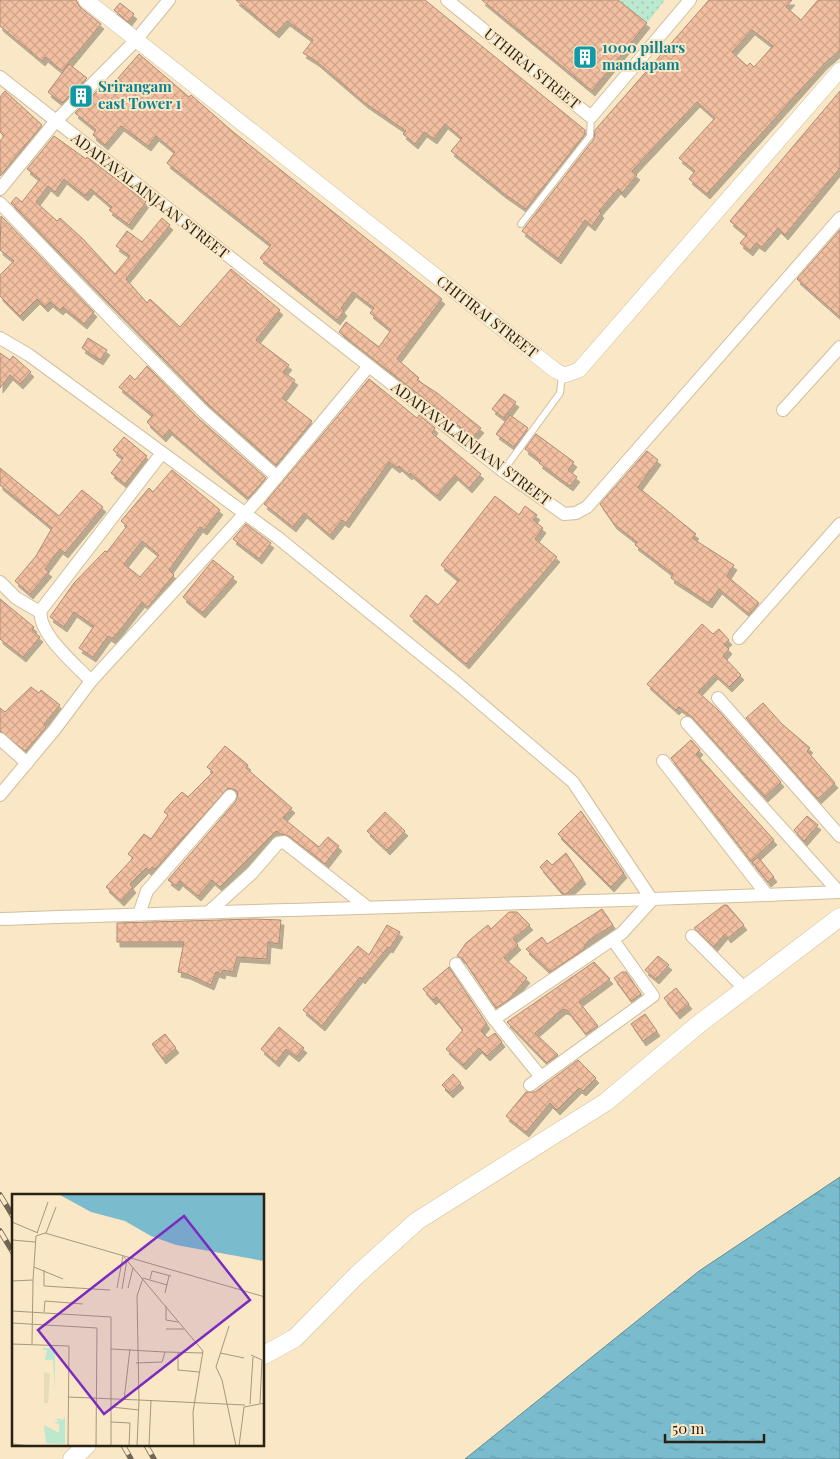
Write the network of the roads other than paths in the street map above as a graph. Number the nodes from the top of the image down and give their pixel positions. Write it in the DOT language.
graph roads {
  1 [pos="86,0"];
  2 [pos="169,0"];
  3 [pos="447,0"];
  4 [pos="690,0"];
  5 [pos="136,40"];
  6 [pos="840,70"];
  7 [pos="3,84"];
  8 [pos="591,117"];
  9 [pos="55,122"];
  10 [pos="0,189"];
  11 [pos="0,203"];
  12 [pos="840,218"];
  13 [pos="521,224"];
  14 [pos="0,338"];
  15 [pos="840,347"];
  16 [pos="369,366"];
  17 [pos="562,374"];
  18 [pos="783,410"];
  19 [pos="162,453"];
  20 [pos="503,471"];
  21 [pos="277,476"];
  22 [pos="245,514"];
  23 [pos="840,524"];
  24 [pos="0,582"];
  25 [pos="40,612"];
  26 [pos="739,638"];
  27 [pos="91,681"];
  28 [pos="718,698"];
  29 [pos="688,723"];
  30 [pos="0,739"];
  31 [pos="663,761"];
  32 [pos="27,763"];
  33 [pos="0,795"];
  34 [pos="230,796"];
  35 [pos="840,836"];
  36 [pos="840,892"];
  37 [pos="767,895"];
  38 [pos="652,900"];
  39 [pos="367,907"];
  40 [pos="210,911"];
  41 [pos="139,914"];
  42 [pos="840,917"];
  43 [pos="0,919"];
  44 [pos="692,936"];
  45 [pos="613,940"];
  46 [pos="456,964"];
  47 [pos="745,990"];
  48 [pos="494,1019"];
  49 [pos="265,1354"];
  50 [pos="85,1446"];
  51 [pos="72,1459"];
  1 -- 5 [label="street, CHITIRAI STREET"];
  2 -- 5 [label="street"];
  3 -- 8 [label="street, UTHIRAI STREET"];
  4 -- 8 [label="street, UTHIRAI STREET"];
  5 -- 9 [label="street"];
  5 -- 17 [label="street, CHITIRAI STREET"];
  6 -- 17 [label="street"];
  7 -- 9 [label="street, ADAIYAVALAINJAAN STREET"];
  8 -- 13 [label="lane"];
  9 -- 10 [label="street"];
  9 -- 16 [label="street, ADAIYAVALAINJAAN STREET"];
  11 -- 21 [label="street"];
  12 -- 20 [label="street, ADAIYAVALAINJAAN STREET"];
  14 -- 19 [label="street"];
  15 -- 18 [label="street"];
  16 -- 20 [label="street, ADAIYAVALAINJAAN STREET"];
  16 -- 21 [label="street"];
  17 -- 20 [label="lane"];
  19 -- 22 [label="street"];
  19 -- 25 [label="street"];
  21 -- 22 [label="street"];
  22 -- 27 [label="street"];
  22 -- 38 [label="street"];
  23 -- 26 [label="street"];
  24 -- 25 [label="street"];
  25 -- 27 [label="street"];
  27 -- 32 [label="street"];
  28 -- 35 [label="street"];
  29 -- 36 [label="street"];
  30 -- 32 [label="street"];
  31 -- 37 [label="street"];
  32 -- 33 [label="street"];
  34 -- 41 [label="street"];
  36 -- 37 [label="street"];
  37 -- 38 [label="street"];
  38 -- 39 [label="street"];
  38 -- 45 [label="street"];
  39 -- 40 [label="street"];
  39 -- 40 [label="street"];
  40 -- 41 [label="street"];
  41 -- 43 [label="street"];
  42 -- 47 [label="main road"];
  44 -- 47 [label="street"];
  45 -- 48 [label="street"];
  45 -- 48 [label="street"];
  46 -- 48 [label="street"];
  47 -- 49 [label="main road"];
  50 -- 51 [label="main road"];
}
